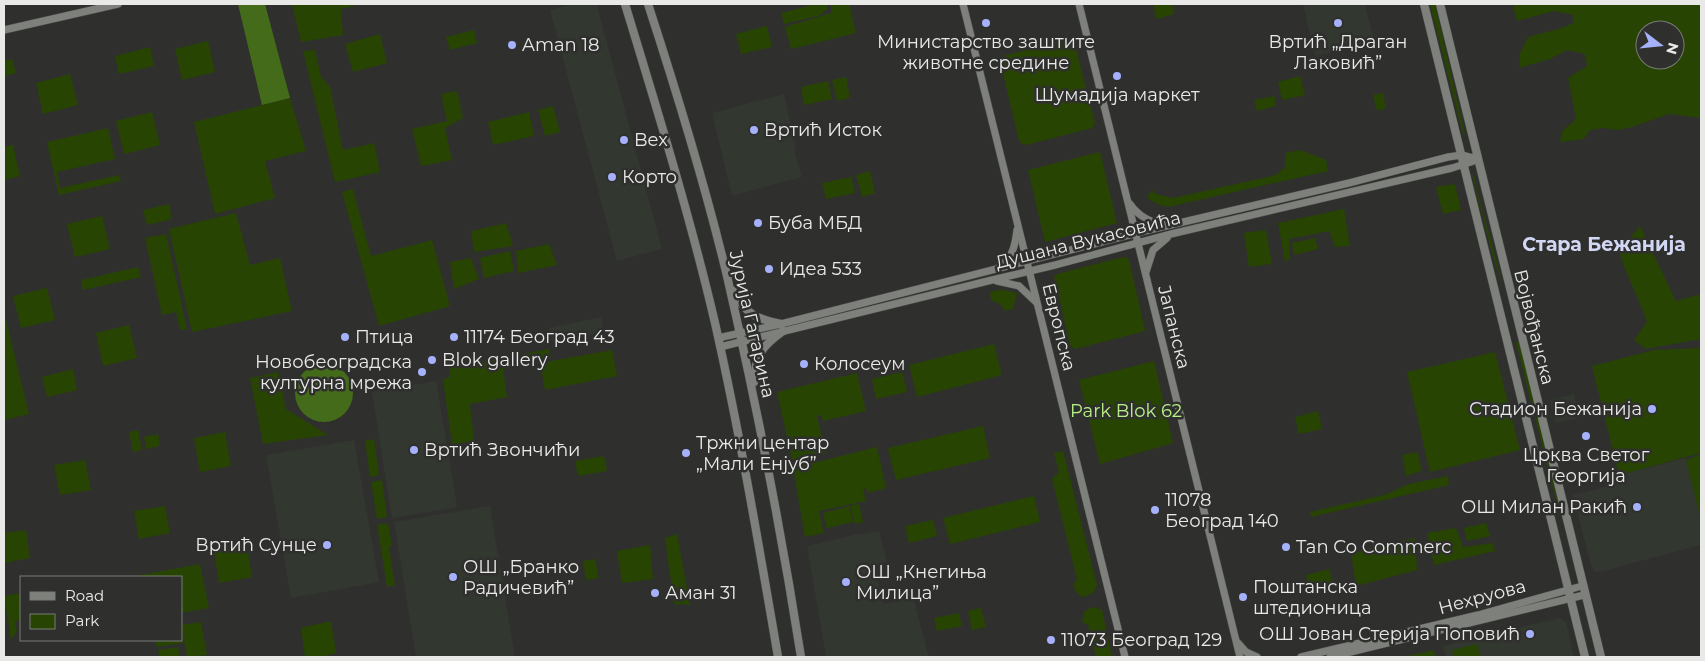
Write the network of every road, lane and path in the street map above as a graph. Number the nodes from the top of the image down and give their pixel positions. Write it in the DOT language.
graph roads {
  1 [pos="118,4"];
  2 [pos="625,4"];
  3 [pos="648,4"];
  4 [pos="964,4"];
  5 [pos="1079,4"];
  6 [pos="1424,4"];
  7 [pos="1440,4"];
  8 [pos="4,30"];
  9 [pos="1462,155"];
  10 [pos="1477,159"];
  11 [pos="1465,165"];
  12 [pos="1127,199"];
  13 [pos="1018,224"];
  14 [pos="1169,226"];
  15 [pos="1136,234"];
  16 [pos="1171,234"];
  17 [pos="1138,244"];
  18 [pos="1027,262"];
  19 [pos="995,270"];
  20 [pos="1029,271"];
  21 [pos="1146,275"];
  22 [pos="992,280"];
  23 [pos="728,281"];
  24 [pos="1038,304"];
  25 [pos="782,328"];
  26 [pos="740,333"];
  27 [pos="718,338"];
  28 [pos="742,343"];
  29 [pos="720,348"];
  30 [pos="754,394"];
  31 [pos="1582,586"];
  32 [pos="1569,590"];
  33 [pos="1584,595"];
  34 [pos="1571,599"];
  35 [pos="1235,637"];
  36 [pos="778,657"];
  37 [pos="801,657"];
  38 [pos="1125,657"];
  39 [pos="1240,657"];
  40 [pos="1257,657"];
  41 [pos="1301,657"];
  42 [pos="1330,657"];
  43 [pos="1585,657"];
  44 [pos="1601,657"];
  1 -- 8 [label="street"];
  2 -- 27 [label="main road, Јурија Гагарина"];
  3 -- 23 [label="main road, Јурија Гагарина"];
  4 -- 13 [label="street, Европска"];
  5 -- 12 [label="street, Јапанска"];
  6 -- 9 [label="main road, Војвођанска"];
  7 -- 10 [label="main road, Војвођанска"];
  9 -- 10 [label="street"];
  9 -- 11 [label="main road, Војвођанска"];
  9 -- 14 [label="street, Душана Вукасовића"];
  10 -- 11 [label="street, Душана Вукасовића"];
  10 -- 31 [label="main road, Војвођанска"];
  11 -- 16 [label="street, Душана Вукасовића"];
  11 -- 32 [label="main road, Војвођанска"];
  12 -- 14 [label="street"];
  12 -- 15 [label="street, Јапанска"];
  13 -- 18 [label="street, Европска"];
  13 -- 19 [label="street"];
  14 -- 15 [label="street, Душана Вукасовића"];
  15 -- 17 [label="street, Јапанска"];
  15 -- 18 [label="street, Душана Вукасовића"];
  16 -- 17 [label="street, Душана Вукасовића"];
  16 -- 21 [label="street"];
  17 -- 20 [label="street, Душана Вукасовића"];
  17 -- 21 [label="street, Јапанска"];
  18 -- 19 [label="street, Душана Вукасовића"];
  18 -- 20 [label="street, Европска"];
  19 -- 25 [label="street, Душана Вукасовића"];
  20 -- 22 [label="street, Душана Вукасовића"];
  20 -- 24 [label="street, Европска"];
  21 -- 35 [label="street, Јапанска"];
  22 -- 24 [label="street"];
  22 -- 25 [label="street, Душана Вукасовића"];
  23 -- 25 [label="main road"];
  23 -- 26 [label="main road, Јурија Гагарина"];
  24 -- 38 [label="street, Европска"];
  25 -- 26 [label="street, Душана Вукасовића"];
  25 -- 28 [label="street, Душана Вукасовића"];
  25 -- 30 [label="main road"];
  26 -- 27 [label="street, Душана Вукасовића"];
  26 -- 28 [label="main road, Јурија Гагарина"];
  27 -- 29 [label="main road, Јурија Гагарина"];
  28 -- 29 [label="street, Душана Вукасовића"];
  28 -- 30 [label="main road, Јурија Гагарина"];
  29 -- 36 [label="main road, Јурија Гагарина"];
  30 -- 37 [label="main road, Јурија Гагарина"];
  31 -- 32 [label="street, Нехруова"];
  31 -- 33 [label="main road, Војвођанска"];
  32 -- 34 [label="main road, Војвођанска"];
  32 -- 41 [label="street, Нехруова"];
  33 -- 34 [label="street, Нехруова"];
  33 -- 44 [label="main road, Војвођанска"];
  34 -- 42 [label="street, Нехруова"];
  34 -- 43 [label="main road, Војвођанска"];
  35 -- 39 [label="street, Јапанска"];
  35 -- 40 [label="street"];
}
